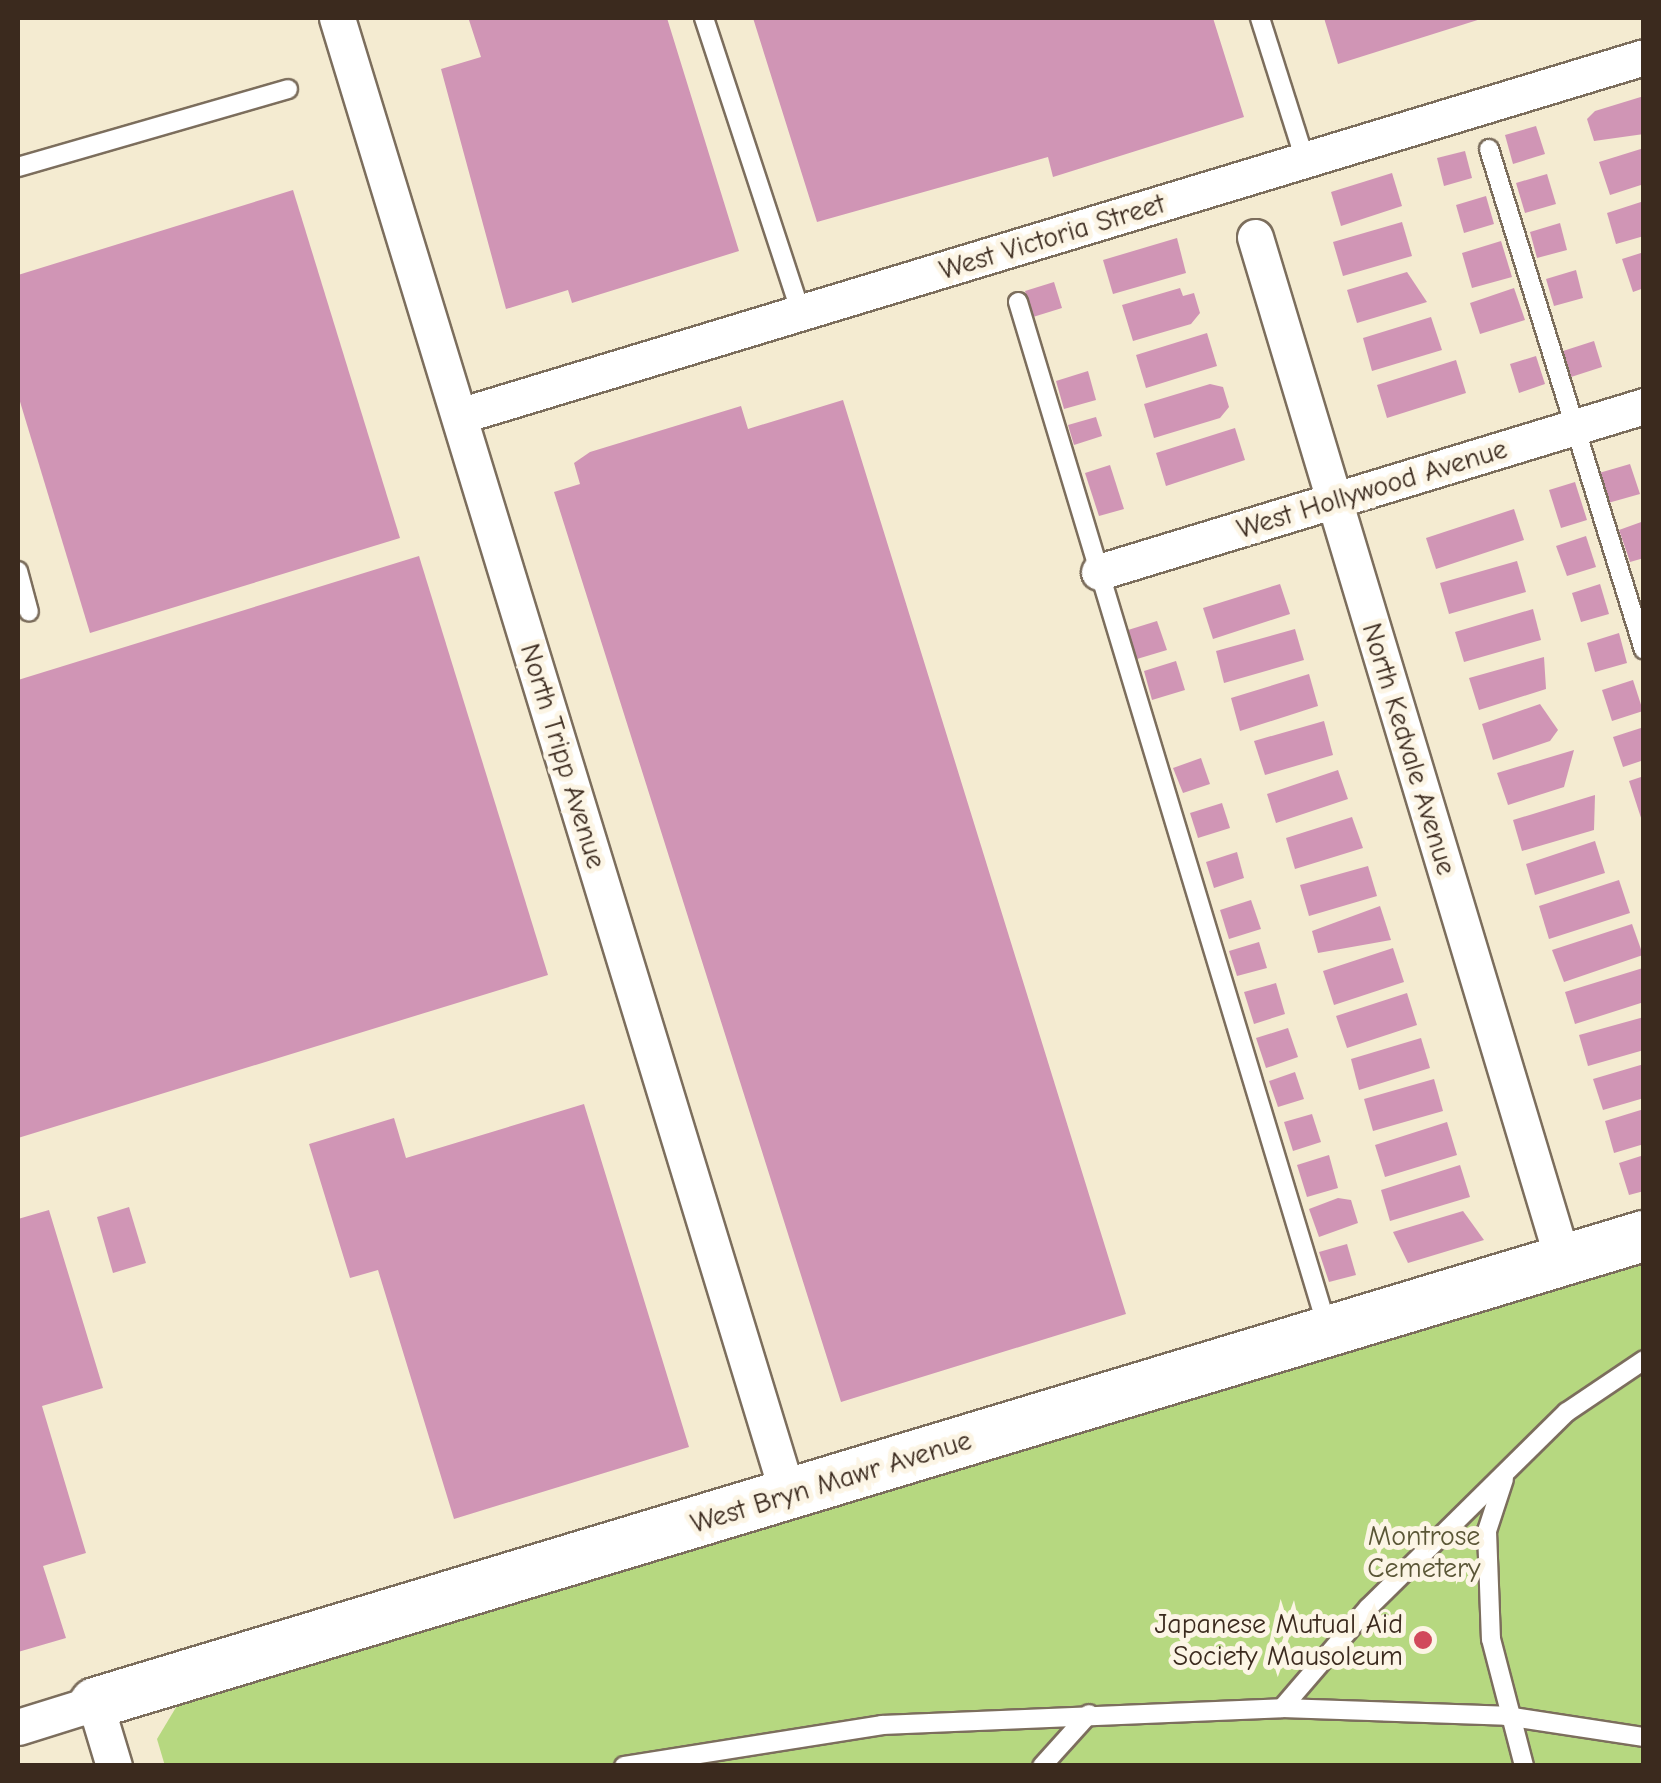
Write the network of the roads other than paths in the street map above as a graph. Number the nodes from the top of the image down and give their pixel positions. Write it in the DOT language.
graph roads {
  1 [pos="337,18"];
  2 [pos="704,18"];
  3 [pos="1260,18"];
  4 [pos="1644,56"];
  5 [pos="288,89"];
  6 [pos="1489,149"];
  7 [pos="1305,160"];
  8 [pos="18,168"];
  9 [pos="1255,236"];
  10 [pos="1018,302"];
  11 [pos="801,313"];
  12 [pos="1644,406"];
  13 [pos="459,416"];
  14 [pos="1575,427"];
  15 [pos="1334,500"];
  16 [pos="18,571"];
  17 [pos="1100,572"];
  18 [pos="29,612"];
  19 [pos="1644,650"];
  20 [pos="1644,1236"];
  21 [pos="1563,1261"];
  22 [pos="1328,1332"];
  23 [pos="1644,1360"];
  24 [pos="1506,1474"];
  25 [pos="788,1496"];
  26 [pos="96,1703"];
  27 [pos="1282,1708"];
  28 [pos="1089,1714"];
  29 [pos="1506,1716"];
  30 [pos="18,1727"];
  31 [pos="1644,1737"];
  32 [pos="114,1766"];
  33 [pos="624,1766"];
  34 [pos="1042,1766"];
  35 [pos="1524,1766"];
  1 -- 13 [label="street, North Tripp Avenue"];
  2 -- 11 [label="lane"];
  3 -- 7 [label="lane"];
  4 -- 7 [label="street, West Victoria Street"];
  5 -- 8 [label="lane"];
  6 -- 14 [label="lane"];
  7 -- 11 [label="street, West Victoria Street"];
  9 -- 15 [label="street, North Kedvale Avenue"];
  10 -- 17 [label="lane"];
  11 -- 13 [label="street, West Victoria Street"];
  12 -- 14 [label="street, West Hollywood Avenue"];
  13 -- 25 [label="street, North Tripp Avenue"];
  14 -- 15 [label="street, West Hollywood Avenue"];
  14 -- 19 [label="lane"];
  15 -- 17 [label="street, West Hollywood Avenue"];
  15 -- 21 [label="street, North Kedvale Avenue"];
  16 -- 18 [label="lane"];
  17 -- 22 [label="lane"];
  20 -- 21 [label="street, West Bryn Mawr Avenue"];
  21 -- 22 [label="street, West Bryn Mawr Avenue"];
  22 -- 25 [label="street, West Bryn Mawr Avenue"];
  23 -- 24 [label="lane"];
  24 -- 27 [label="lane"];
  24 -- 29 [label="lane"];
  25 -- 26 [label="street, West Bryn Mawr Avenue"];
  26 -- 30 [label="street, West Bryn Mawr Avenue"];
  26 -- 32 [label="street"];
  27 -- 28 [label="lane"];
  27 -- 29 [label="lane"];
  28 -- 33 [label="lane"];
  28 -- 34 [label="lane"];
  29 -- 31 [label="lane"];
  29 -- 35 [label="lane"];
}
